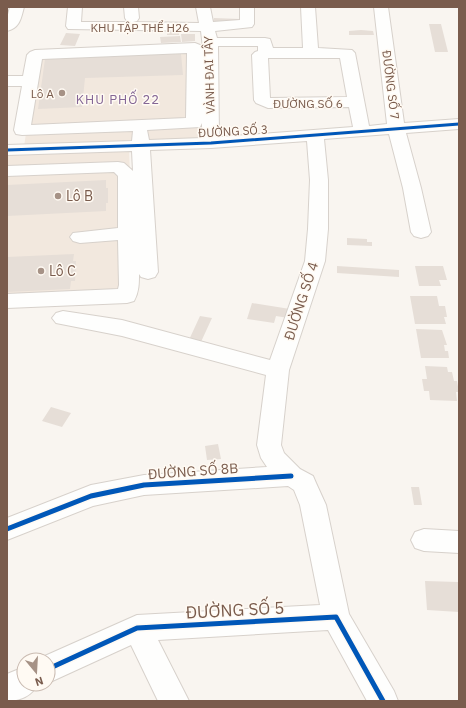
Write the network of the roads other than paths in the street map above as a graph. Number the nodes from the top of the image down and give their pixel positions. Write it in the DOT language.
graph roads {
  1 [pos="17,7"];
  2 [pos="75,7"];
  3 [pos="203,7"];
  4 [pos="247,7"];
  5 [pos="308,7"];
  6 [pos="381,7"];
  7 [pos="7,27"];
  8 [pos="208,35"];
  9 [pos="311,52"];
  10 [pos="266,53"];
  11 [pos="25,80"];
  12 [pos="7,81"];
  13 [pos="356,102"];
  14 [pos="459,124"];
  15 [pos="140,126"];
  16 [pos="396,128"];
  17 [pos="72,129"];
  18 [pos="362,132"];
  19 [pos="315,135"];
  20 [pos="210,143"];
  21 [pos="142,145"];
  22 [pos="67,148"];
  23 [pos="7,150"];
  24 [pos="61,168"];
  25 [pos="7,171"];
  26 [pos="137,232"];
  27 [pos="421,232"];
  28 [pos="80,237"];
  29 [pos="148,272"];
  30 [pos="7,301"];
  31 [pos="63,318"];
  32 [pos="278,370"];
  33 [pos="291,476"];
  34 [pos="7,529"];
  35 [pos="424,540"];
  36 [pos="459,542"];
  37 [pos="336,617"];
  38 [pos="137,628"];
  39 [pos="56,665"];
  40 [pos="16,685"];
  41 [pos="7,690"];
  42 [pos="174,701"];
  43 [pos="383,701"];
  1 -- 7 [label="street"];
  2 -- 8 [label="street, KHU TẬP THỂ H26"];
  3 -- 8 [label="street, VÀNH ĐAI TÂY"];
  4 -- 8 [label="street"];
  5 -- 9 [label="street"];
  6 -- 16 [label="street, ĐƯỜNG SỐ 7"];
  8 -- 10 [label="street"];
  8 -- 20 [label="street, VÀNH ĐAI TÂY"];
  9 -- 10 [label="street, ĐƯỜNG SỐ 6"];
  9 -- 13 [label="street, ĐƯỜNG SỐ 6"];
  10 -- 13 [label="street, ĐƯỜNG SỐ 6"];
  11 -- 12 [label="street"];
  13 -- 18 [label="street, ĐƯỜNG SỐ 6"];
  14 -- 16 [label="street, ĐƯỜNG SỐ 3"];
  15 -- 17 [label="street"];
  15 -- 17 [label="street"];
  15 -- 21 [label="street"];
  16 -- 18 [label="street, ĐƯỜNG SỐ 3"];
  16 -- 27 [label="street, ĐƯỜNG SỐ 7"];
  17 -- 22 [label="street"];
  18 -- 19 [label="street, ĐƯỜNG SỐ 3"];
  19 -- 20 [label="street, ĐƯỜNG SỐ 3"];
  19 -- 32 [label="street, ĐƯỜNG SỐ 4"];
  20 -- 21 [label="street, ĐƯỜNG SỐ 3"];
  21 -- 22 [label="street, ĐƯỜNG SỐ 3"];
  21 -- 26 [label="street"];
  22 -- 23 [label="street, ĐƯỜNG SỐ 3"];
  22 -- 24 [label="street"];
  24 -- 25 [label="street"];
  24 -- 26 [label="street"];
  26 -- 28 [label="street"];
  26 -- 29 [label="street"];
  26 -- 30 [label="street"];
  31 -- 32 [label="street"];
  32 -- 33 [label="street, ĐƯỜNG SỐ 4"];
  33 -- 34 [label="street, ĐƯỜNG SỐ 8B"];
  33 -- 37 [label="street, ĐƯỜNG SỐ 4"];
  35 -- 36 [label="street"];
  37 -- 38 [label="street, ĐƯỜNG SỐ 5"];
  37 -- 43 [label="street"];
  38 -- 39 [label="street, ĐƯỜNG SỐ 5"];
  38 -- 42 [label="street"];
  40 -- 41 [label="street"];
}
